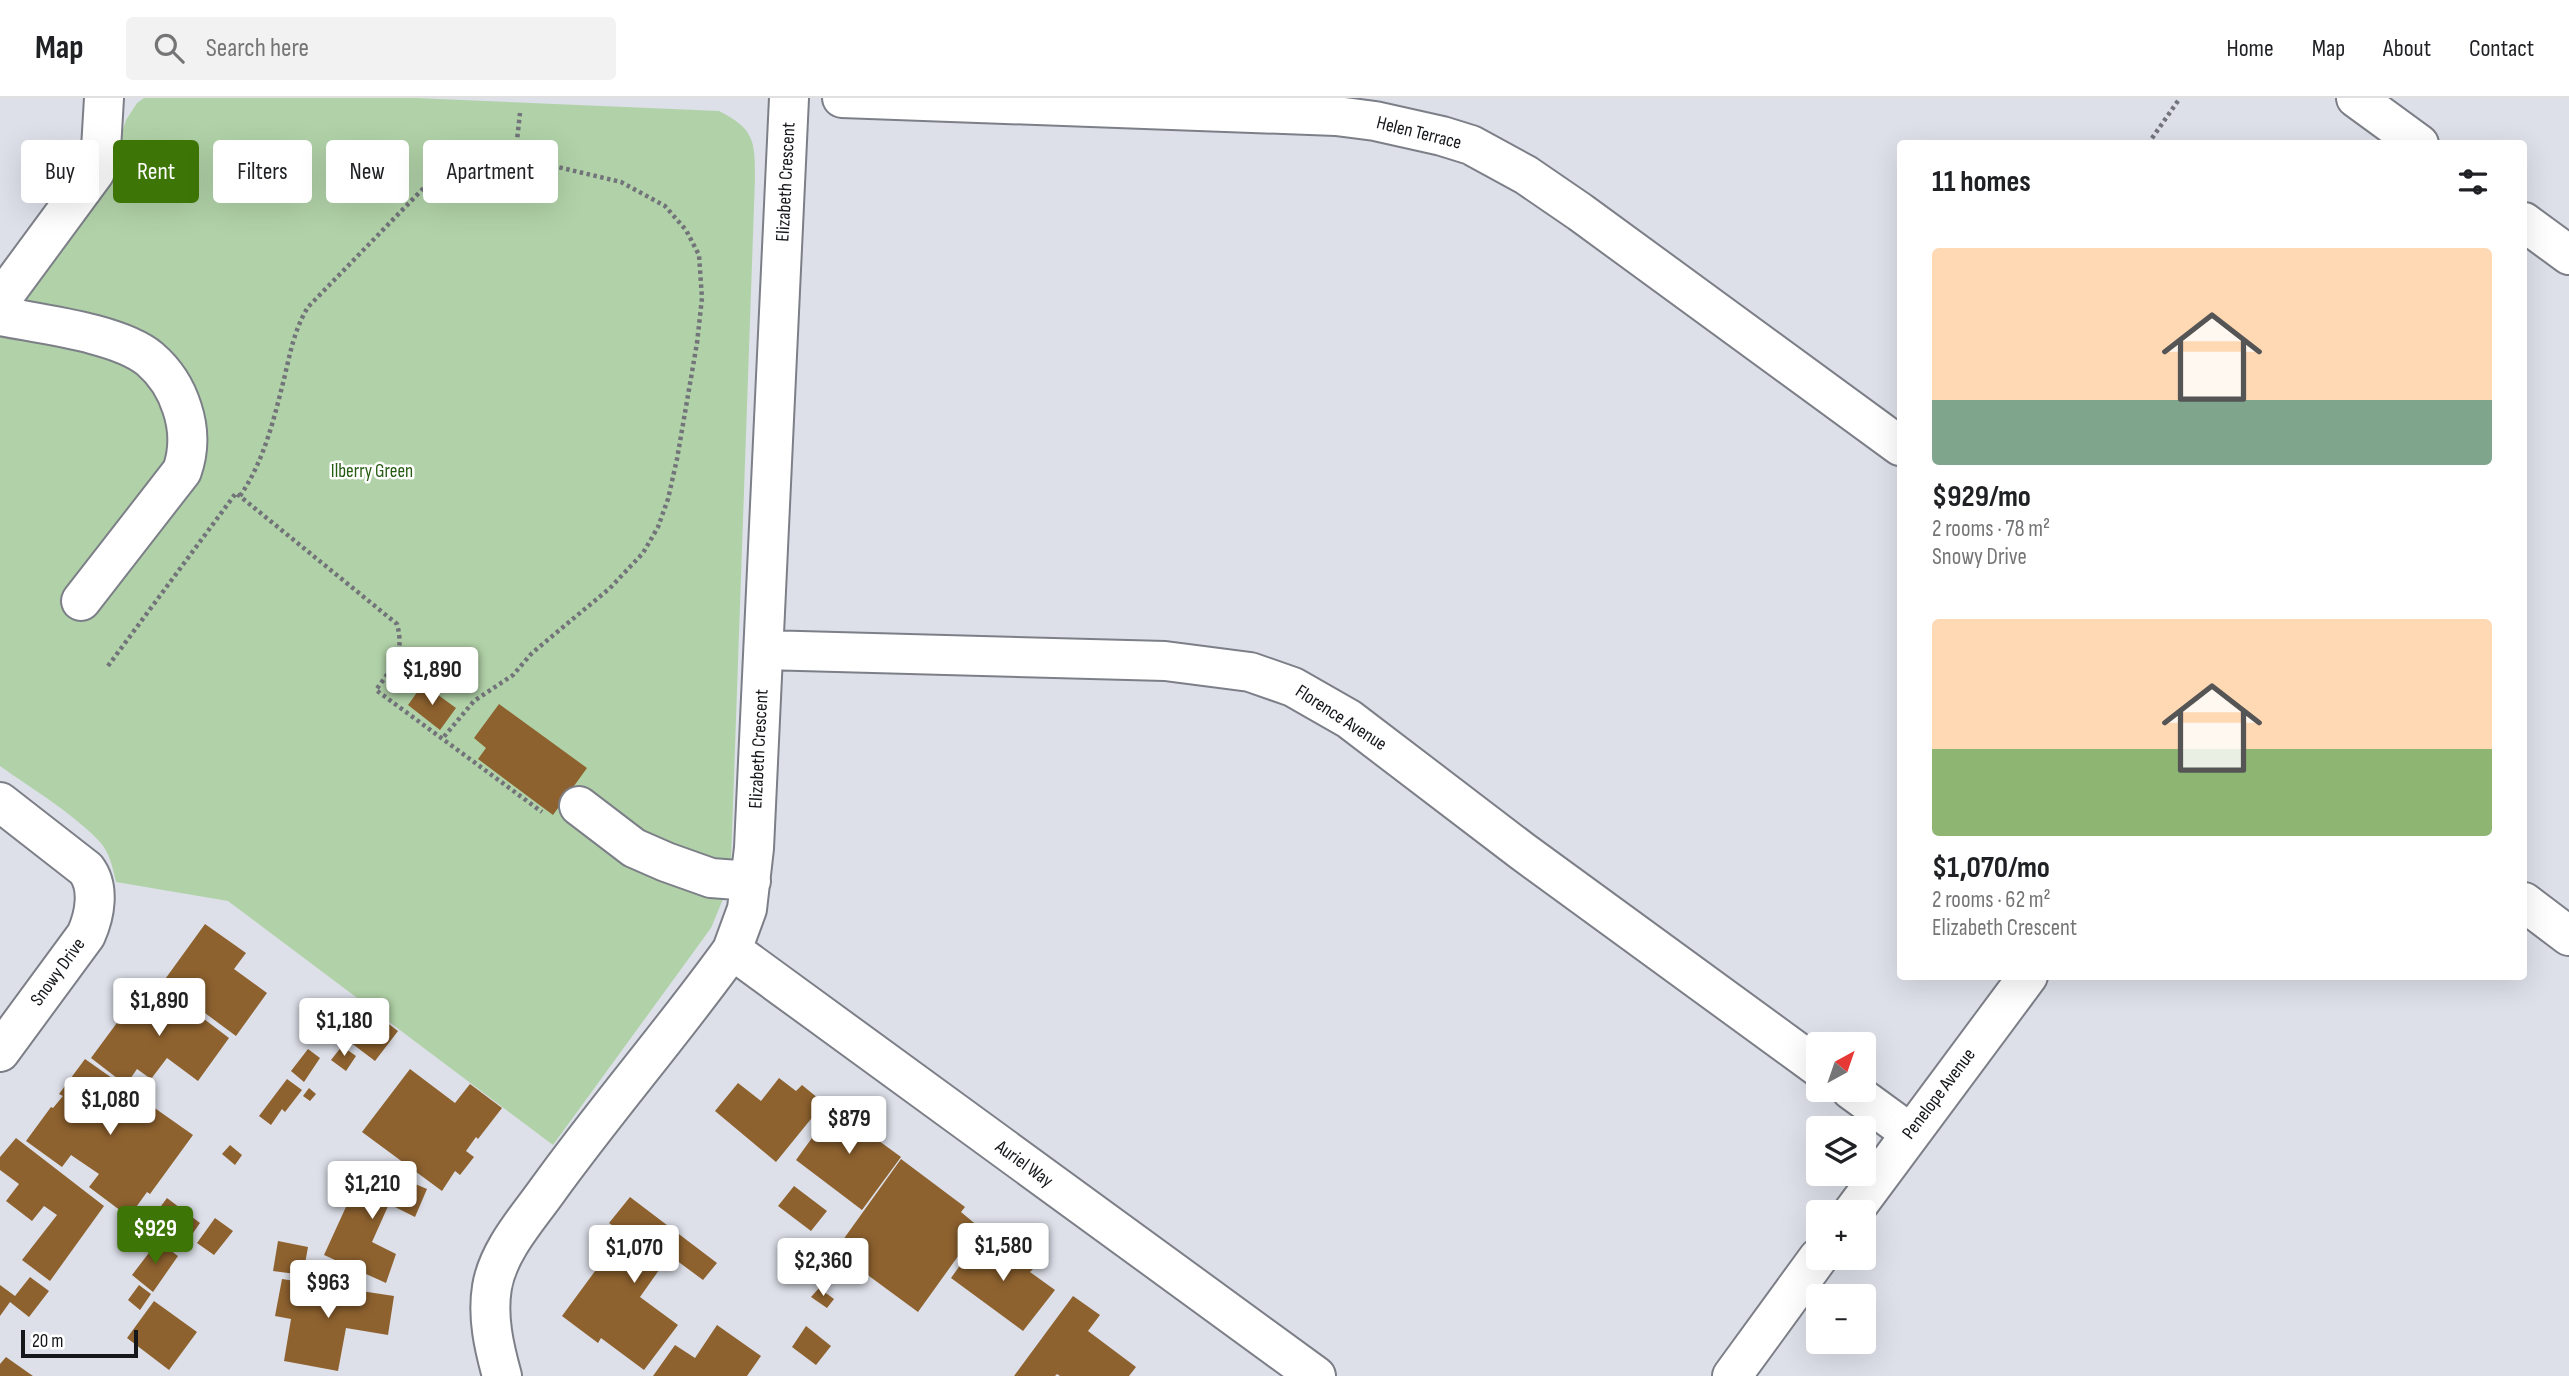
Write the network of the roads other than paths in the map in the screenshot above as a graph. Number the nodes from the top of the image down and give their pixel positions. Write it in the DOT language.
graph roads {
  1 [pos="104,98"];
  2 [pos="789,98"];
  3 [pos="842,98"];
  4 [pos="2356,98"];
  5 [pos="1131,103"];
  6 [pos="2414,140"];
  7 [pos="2527,224"];
  8 [pos="2564,242"];
  9 [pos="0,302"];
  10 [pos="0,317"];
  11 [pos="1897,444"];
  12 [pos="81,601"];
  13 [pos="764,650"];
  14 [pos="0,802"];
  15 [pos="566,813"];
  16 [pos="751,881"];
  17 [pos="2527,904"];
  18 [pos="2569,936"];
  19 [pos="732,950"];
  20 [pos="2025,980"];
  21 [pos="0,1052"];
  22 [pos="1806,1057"];
  23 [pos="1867,1102"];
  24 [pos="1910,1133"];
  25 [pos="1861,1200"];
  26 [pos="1809,1270"];
  27 [pos="502,1376"];
  28 [pos="1316,1376"];
  29 [pos="1732,1376"];
  1 -- 9 [label="street"];
  2 -- 13 [label="street, Elizabeth Crescent"];
  3 -- 5 [label="street, Helen Terrace"];
  4 -- 6 [label="street"];
  5 -- 11 [label="street, Helen Terrace"];
  7 -- 8 [label="street"];
  10 -- 12 [label="street"];
  13 -- 16 [label="street, Elizabeth Crescent"];
  13 -- 22 [label="street, Florence Avenue"];
  14 -- 21 [label="street, Snowy Drive"];
  15 -- 16 [label="street"];
  16 -- 19 [label="street, Elizabeth Crescent"];
  17 -- 18 [label="street"];
  19 -- 27 [label="street, Elizabeth Crescent"];
  19 -- 28 [label="street, Auriel Way"];
  20 -- 24 [label="street, Penelope Avenue"];
  23 -- 24 [label="street"];
  24 -- 25 [label="street, Penelope Avenue"];
  26 -- 29 [label="street"];
}
